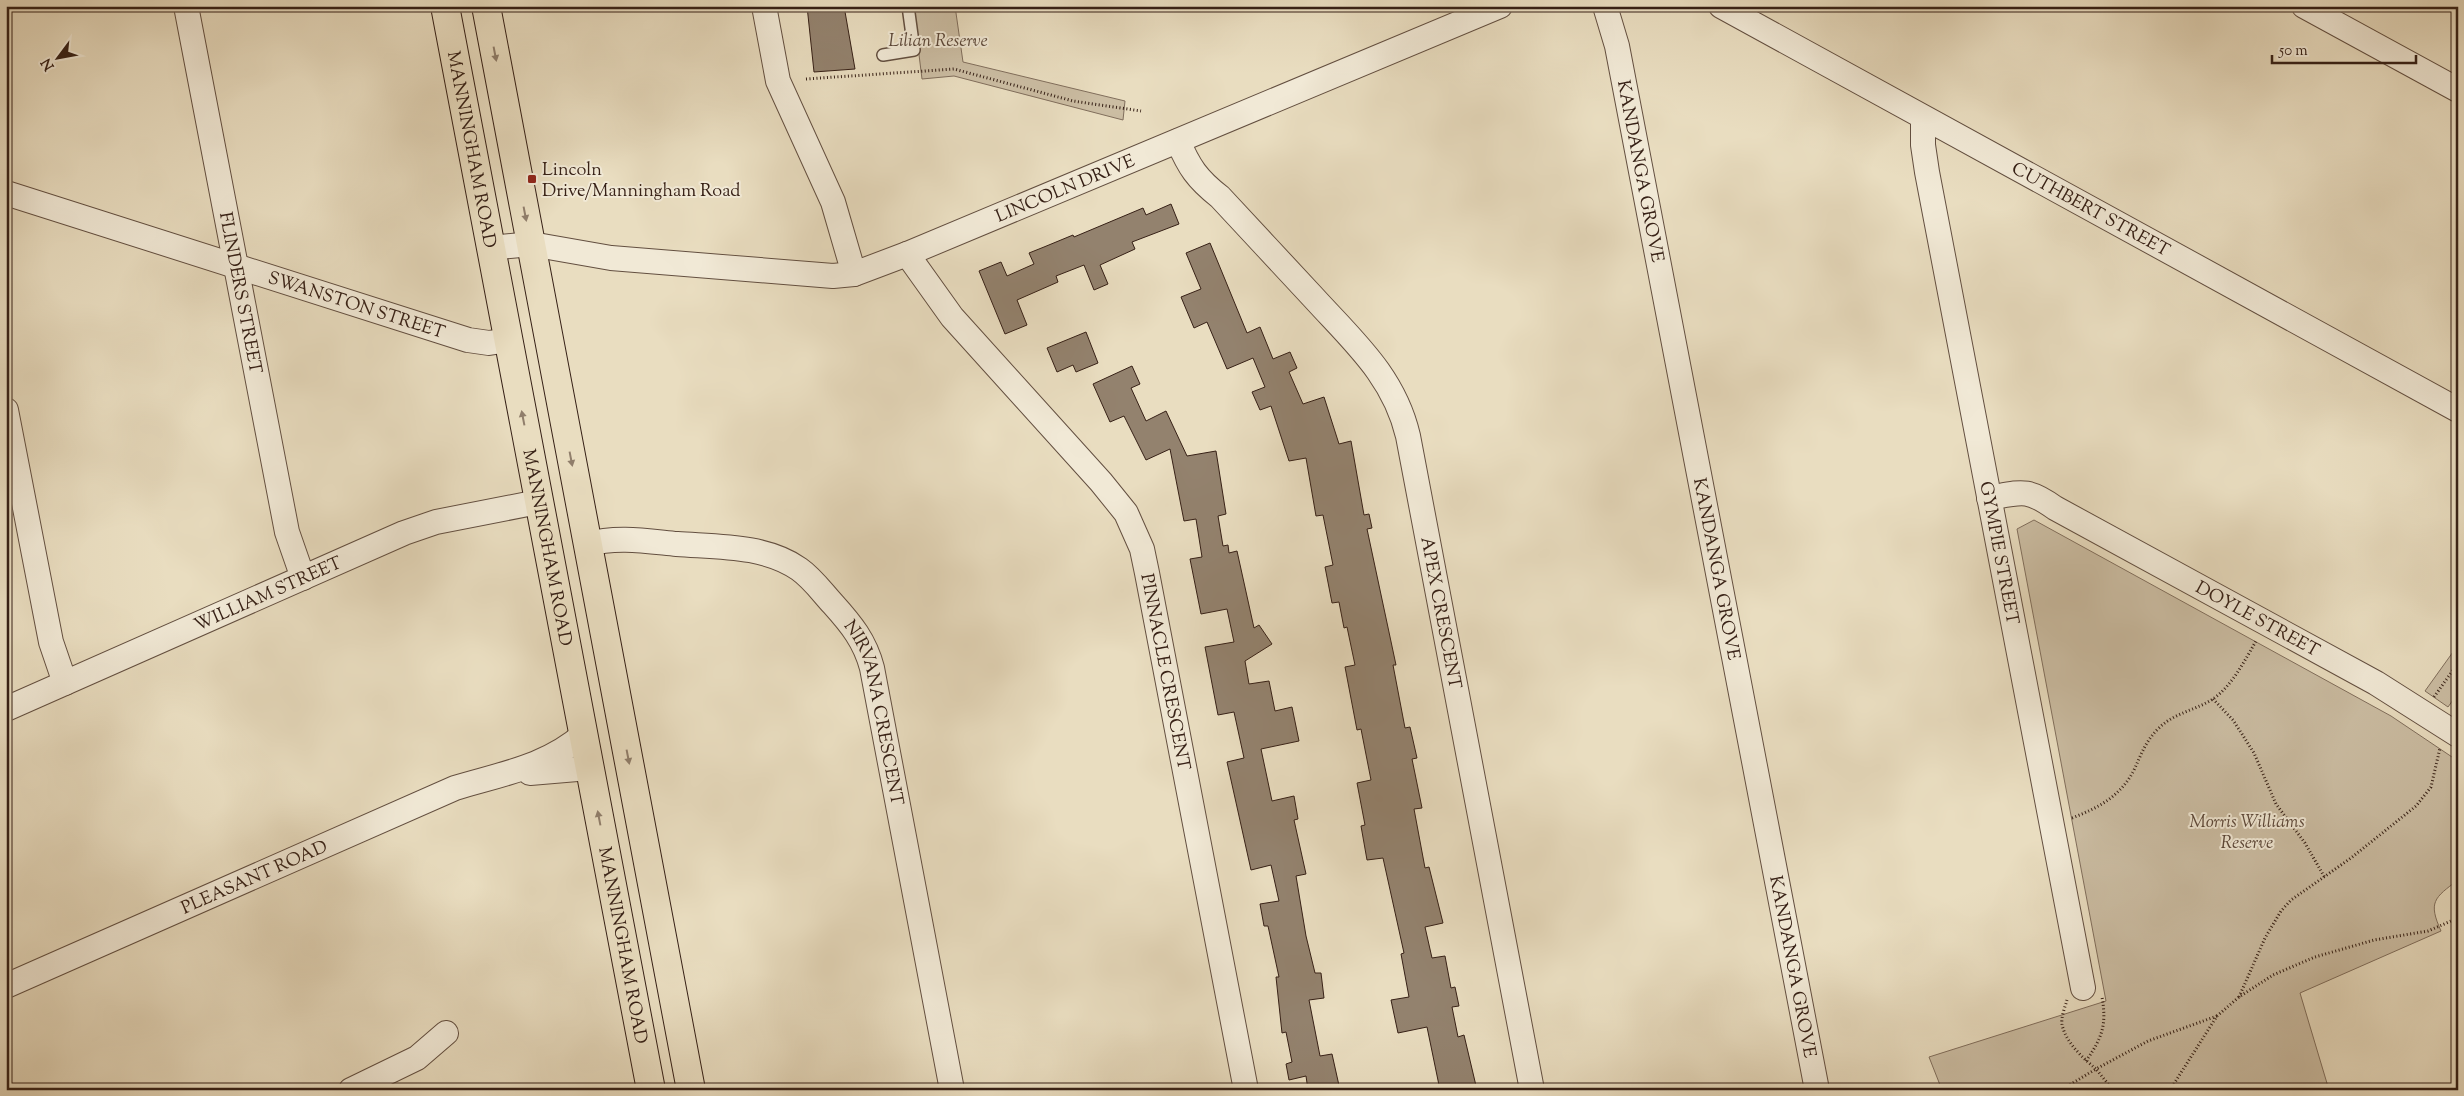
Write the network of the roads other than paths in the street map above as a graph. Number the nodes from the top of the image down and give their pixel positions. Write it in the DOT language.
graph roads {
  1 [pos="186,6"];
  2 [pos="445,6"];
  3 [pos="486,6"];
  4 [pos="764,6"];
  5 [pos="908,6"];
  6 [pos="1499,6"];
  7 [pos="1605,6"];
  8 [pos="1615,6"];
  9 [pos="2304,6"];
  10 [pos="1721,7"];
  11 [pos="1618,46"];
  12 [pos="883,55"];
  13 [pos="2458,90"];
  14 [pos="1923,118"];
  15 [pos="1185,138"];
  16 [pos="6,193"];
  17 [pos="490,248"];
  18 [pos="533,254"];
  19 [pos="900,257"];
  20 [pos="236,266"];
  21 [pos="861,271"];
  22 [pos="508,340"];
  23 [pos="6,410"];
  24 [pos="2458,410"];
  25 [pos="538,502"];
  26 [pos="1990,505"];
  27 [pos="587,544"];
  28 [pos="303,578"];
  29 [pos="596,594"];
  30 [pos="65,683"];
  31 [pos="6,709"];
  32 [pos="584,734"];
  33 [pos="2449,741"];
  34 [pos="589,768"];
  35 [pos="506,774"];
  36 [pos="6,986"];
  37 [pos="2075,993"];
  38 [pos="446,1033"];
  39 [pos="351,1090"];
  40 [pos="651,1090"];
  41 [pos="691,1090"];
  42 [pos="952,1090"];
  43 [pos="1246,1090"];
  44 [pos="1532,1090"];
  45 [pos="1817,1090"];
  1 -- 20 [label="street, FLINDERS STREET"];
  2 -- 17 [label="main road, MANNINGHAM ROAD"];
  3 -- 18 [label="main road, one-way"];
  4 -- 21 [label="street"];
  5 -- 12 [label="lane"];
  6 -- 15 [label="street, LINCOLN DRIVE"];
  7 -- 11 [label="street, KANDANGA GROVE"];
  8 -- 11 [label="street, KANDANGA GROVE"];
  9 -- 13 [label="street"];
  10 -- 14 [label="street, CUTHBERT STREET"];
  11 -- 45 [label="street, KANDANGA GROVE"];
  14 -- 24 [label="street, CUTHBERT STREET"];
  14 -- 26 [label="street, GYMPIE STREET"];
  15 -- 19 [label="street, LINCOLN DRIVE"];
  15 -- 44 [label="street, APEX CRESCENT"];
  16 -- 20 [label="street, SWANSTON STREET"];
  17 -- 18 [label="street, LINCOLN DRIVE"];
  17 -- 22 [label="main road, MANNINGHAM ROAD"];
  18 -- 21 [label="street, LINCOLN DRIVE"];
  18 -- 27 [label="main road, one-way"];
  19 -- 21 [label="street, LINCOLN DRIVE"];
  19 -- 43 [label="street, PINNACLE CRESCENT"];
  20 -- 22 [label="street, SWANSTON STREET"];
  20 -- 28 [label="street, FLINDERS STREET"];
  25 -- 22 [label="main road, MANNINGHAM ROAD, one-way"];
  23 -- 30 [label="street"];
  25 -- 28 [label="street, WILLIAM STREET"];
  25 -- 32 [label="main road, MANNINGHAM ROAD"];
  26 -- 33 [label="street, DOYLE STREET"];
  26 -- 37 [label="street, GYMPIE STREET"];
  27 -- 29 [label="main road"];
  27 -- 42 [label="street, NIRVANA CRESCENT"];
  28 -- 30 [label="street, WILLIAM STREET"];
  29 -- 34 [label="main road"];
  29 -- 41 [label="main road, one-way"];
  30 -- 31 [label="street, WILLIAM STREET"];
  32 -- 34 [label="main road, MANNINGHAM ROAD"];
  32 -- 35 [label="street, PLEASANT ROAD"];
  34 -- 35 [label="street, PLEASANT ROAD"];
  40 -- 34 [label="main road, MANNINGHAM ROAD, one-way"];
  35 -- 36 [label="street, PLEASANT ROAD"];
  38 -- 39 [label="street"];
}
